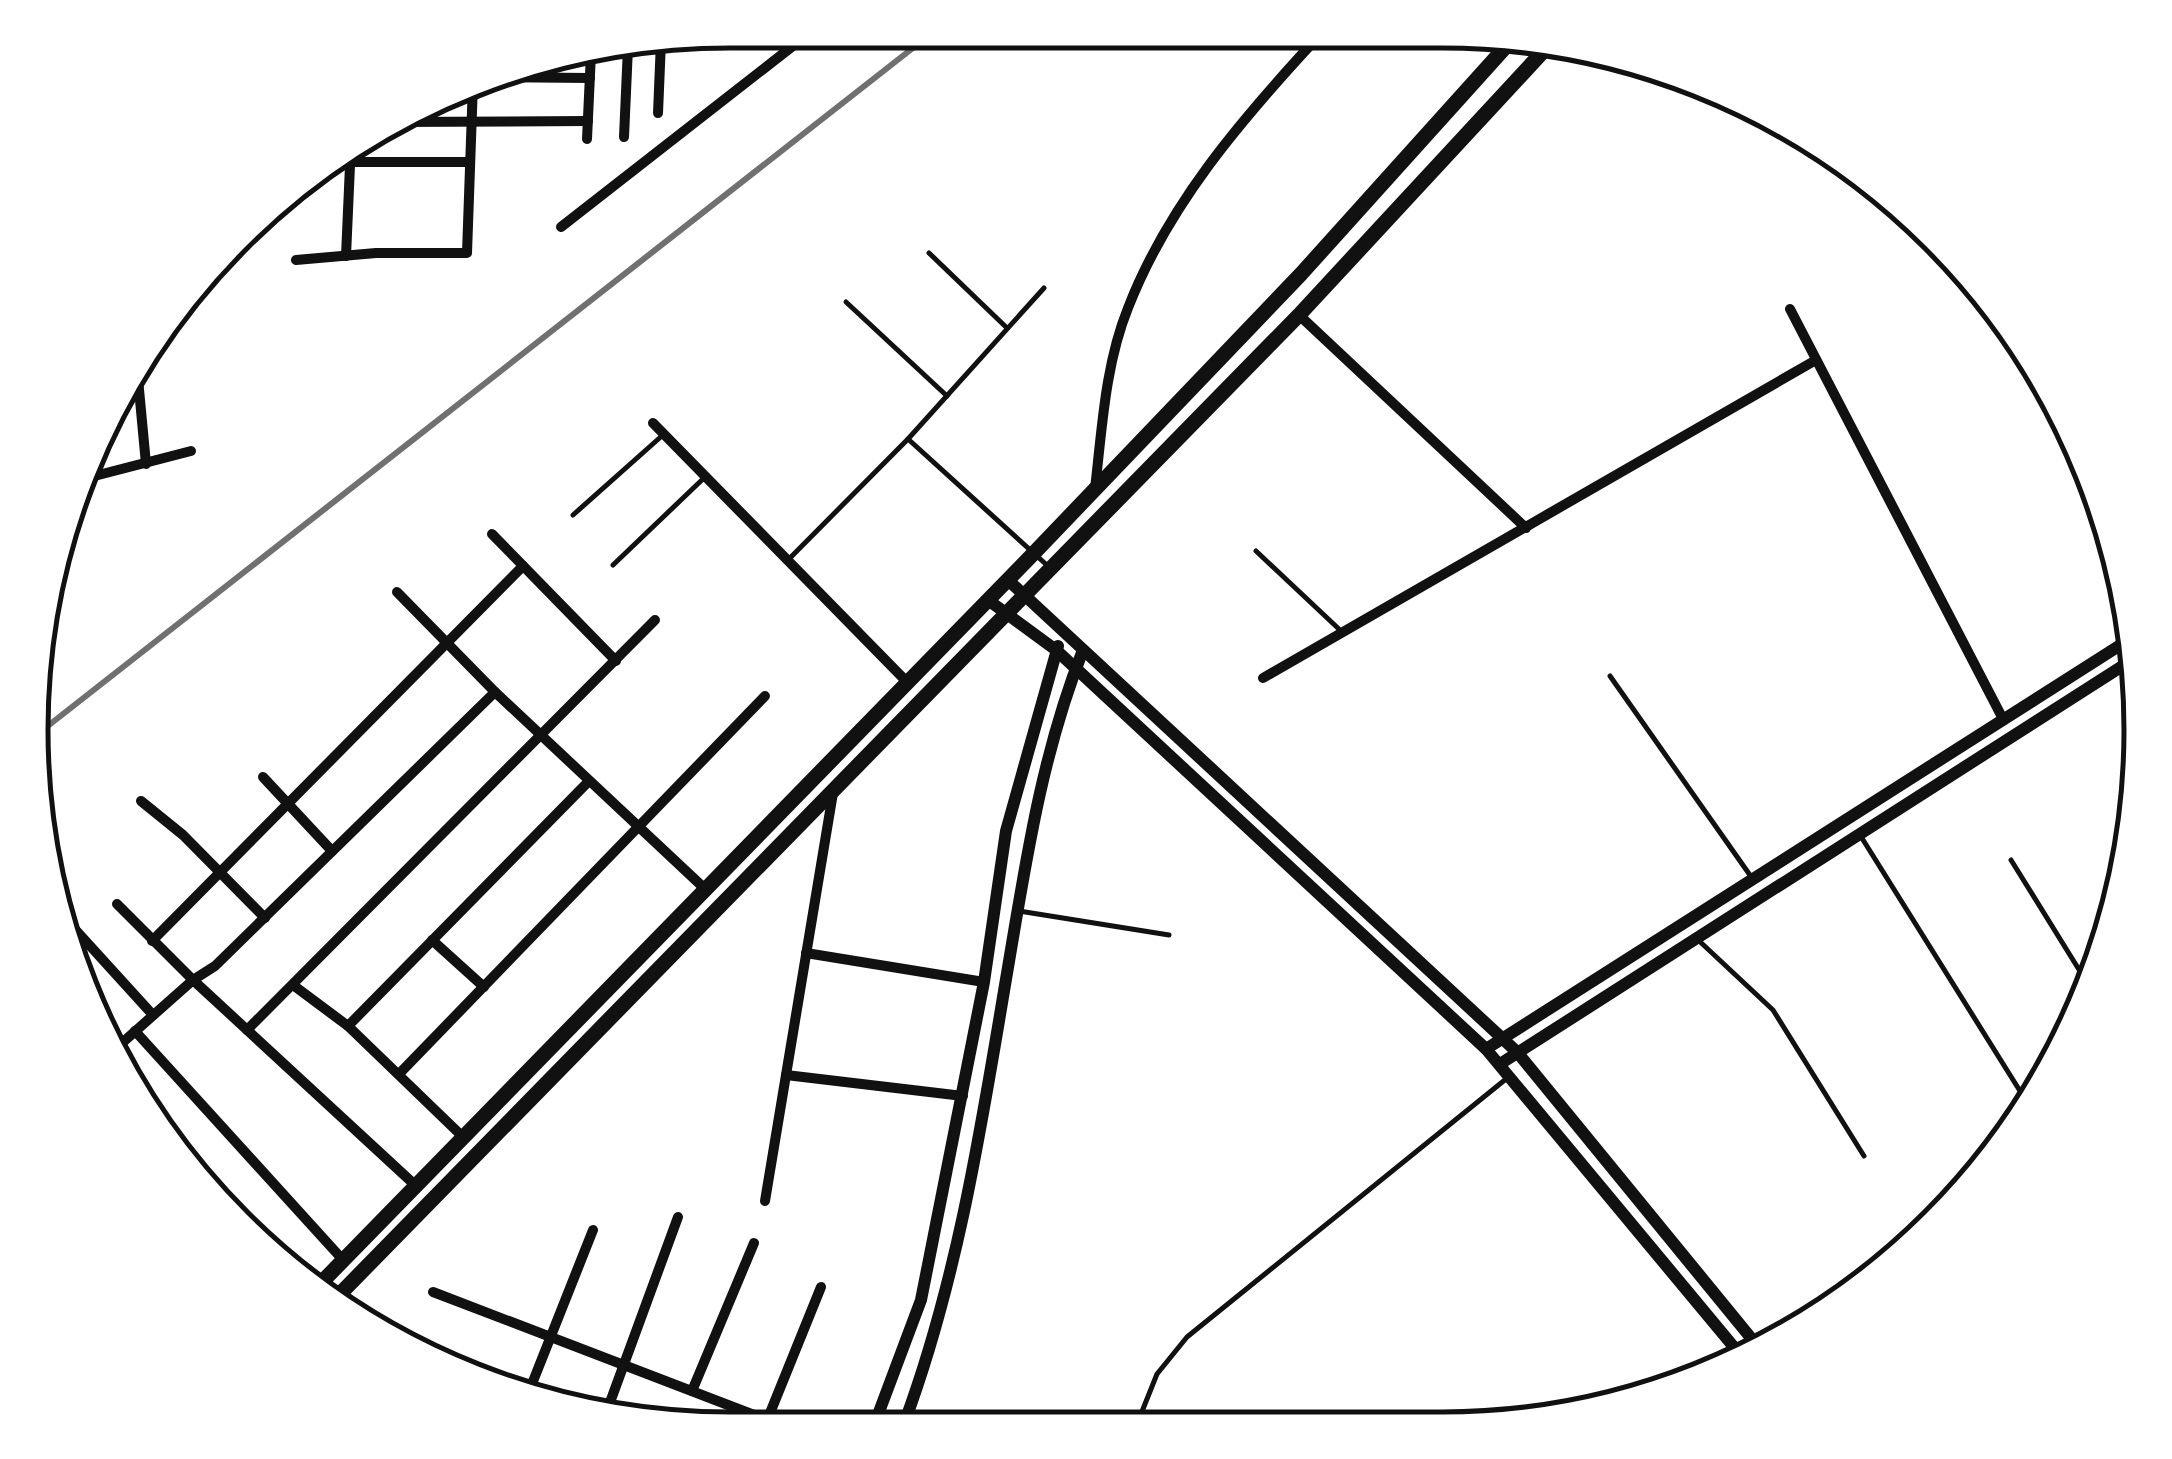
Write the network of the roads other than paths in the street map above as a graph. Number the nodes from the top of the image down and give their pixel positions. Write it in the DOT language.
graph roads {
  1 [pos="790,48"];
  2 [pos="1308,48"];
  3 [pos="1502,50"];
  4 [pos="661,51"];
  5 [pos="628,55"];
  6 [pos="1541,55"];
  7 [pos="591,62"];
  8 [pos="532,77"];
  9 [pos="590,78"];
  10 [pos="473,98"];
  11 [pos="658,112"];
  12 [pos="588,121"];
  13 [pos="420,122"];
  14 [pos="472,122"];
  15 [pos="624,137"];
  16 [pos="587,139"];
  17 [pos="350,162"];
  18 [pos="351,162"];
  19 [pos="470,162"];
  20 [pos="561,227"];
  21 [pos="929,253"];
  22 [pos="346,256"];
  23 [pos="296,260"];
  24 [pos="1044,288"];
  25 [pos="846,302"];
  26 [pos="1790,309"];
  27 [pos="1299,314"];
  28 [pos="1008,328"];
  29 [pos="1816,360"];
  30 [pos="140,387"];
  31 [pos="946,396"];
  32 [pos="653,424"];
  33 [pos="664,434"];
  34 [pos="908,439"];
  35 [pos="191,451"];
  36 [pos="146,464"];
  37 [pos="97,476"];
  38 [pos="706,477"];
  39 [pos="1094,490"];
  40 [pos="573,515"];
  41 [pos="1526,528"];
  42 [pos="492,534"];
  43 [pos="1256,551"];
  44 [pos="1034,553"];
  45 [pos="788,560"];
  46 [pos="613,565"];
  47 [pos="523,566"];
  48 [pos="1050,567"];
  49 [pos="1008,580"];
  50 [pos="397,592"];
  51 [pos="1024,595"];
  52 [pos="988,600"];
  53 [pos="1006,614"];
  54 [pos="655,620"];
  55 [pos="1064,633"];
  56 [pos="1343,633"];
  57 [pos="447,642"];
  58 [pos="2119,646"];
  59 [pos="1056,650"];
  60 [pos="1083,650"];
  61 [pos="616,660"];
  62 [pos="2121,667"];
  63 [pos="1076,669"];
  64 [pos="1610,676"];
  65 [pos="1263,678"];
  66 [pos="907,682"];
  67 [pos="495,692"];
  68 [pos="766,696"];
  69 [pos="2003,719"];
  70 [pos="542,736"];
  71 [pos="263,776"];
  72 [pos="589,781"];
  73 [pos="834,792"];
  74 [pos="141,801"];
  75 [pos="290,806"];
  76 [pos="638,827"];
  77 [pos="1858,833"];
  78 [pos="332,852"];
  79 [pos="2011,860"];
  80 [pos="223,874"];
  81 [pos="1752,878"];
  82 [pos="703,888"];
  83 [pos="117,904"];
  84 [pos="1016,910"];
  85 [pos="264,918"];
  86 [pos="79,933"];
  87 [pos="1169,935"];
  88 [pos="1694,936"];
  89 [pos="432,940"];
  90 [pos="152,941"];
  91 [pos="806,953"];
  92 [pos="2080,970"];
  93 [pos="193,980"];
  94 [pos="984,982"];
  95 [pos="294,985"];
  96 [pos="484,987"];
  97 [pos="154,1015"];
  98 [pos="348,1026"];
  99 [pos="247,1030"];
  100 [pos="135,1032"];
  101 [pos="1503,1038"];
  102 [pos="124,1042"];
  103 [pos="1486,1049"];
  104 [pos="1518,1052"];
  105 [pos="1500,1064"];
  106 [pos="399,1074"];
  107 [pos="1510,1075"];
  108 [pos="786,1076"];
  109 [pos="2020,1091"];
  110 [pos="962,1096"];
  111 [pos="464,1138"];
  112 [pos="1864,1156"];
  113 [pos="415,1185"];
  114 [pos="765,1201"];
  115 [pos="678,1217"];
  116 [pos="593,1230"];
  117 [pos="754,1243"];
  118 [pos="344,1260"];
  119 [pos="325,1279"];
  120 [pos="820,1287"];
  121 [pos="342,1291"];
  122 [pos="434,1292"];
  123 [pos="552,1336"];
  124 [pos="1751,1338"];
  125 [pos="1733,1346"];
  126 [pos="624,1362"];
  127 [pos="533,1382"];
  128 [pos="692,1390"];
  129 [pos="610,1400"];
  130 [pos="749,1412"];
  131 [pos="768,1412"];
  132 [pos="879,1412"];
  133 [pos="906,1412"];
  134 [pos="1142,1412"];
  1 -- 20 [label="street"];
  2 -- 39 [label="street"];
  3 -- 39 [label="main road"];
  4 -- 11 [label="street"];
  5 -- 15 [label="street"];
  6 -- 27 [label="main road"];
  7 -- 9 [label="street"];
  8 -- 9 [label="street"];
  9 -- 12 [label="street"];
  10 -- 14 [label="street"];
  12 -- 14 [label="street"];
  12 -- 16 [label="street"];
  13 -- 14 [label="street"];
  14 -- 19 [label="street"];
  17 -- 22 [label="street"];
  18 -- 19 [label="street"];
  19 -- 22 [label="street"];
  21 -- 28 [label="lane"];
  22 -- 23 [label="street"];
  24 -- 28 [label="lane"];
  25 -- 31 [label="lane"];
  26 -- 29 [label="street"];
  27 -- 41 [label="street"];
  27 -- 48 [label="main road"];
  28 -- 31 [label="lane"];
  29 -- 41 [label="street"];
  29 -- 69 [label="street"];
  30 -- 36 [label="street"];
  31 -- 34 [label="lane"];
  32 -- 33 [label="street"];
  33 -- 38 [label="street"];
  33 -- 40 [label="lane"];
  34 -- 44 [label="lane"];
  34 -- 45 [label="lane"];
  35 -- 36 [label="street"];
  36 -- 37 [label="street"];
  38 -- 45 [label="street"];
  38 -- 46 [label="lane"];
  39 -- 44 [label="main road"];
  41 -- 56 [label="street"];
  42 -- 47 [label="street"];
  43 -- 56 [label="lane"];
  44 -- 48 [label="lane"];
  44 -- 49 [label="main road"];
  45 -- 66 [label="street"];
  47 -- 57 [label="street"];
  47 -- 61 [label="street"];
  48 -- 51 [label="main road"];
  49 -- 51 [label="street"];
  49 -- 52 [label="main road"];
  50 -- 57 [label="street"];
  51 -- 53 [label="main road"];
  51 -- 55 [label="street"];
  52 -- 53 [label="street"];
  52 -- 66 [label="main road"];
  53 -- 59 [label="street"];
  53 -- 73 [label="main road"];
  54 -- 61 [label="street"];
  55 -- 59 [label="street"];
  55 -- 60 [label="street"];
  56 -- 65 [label="street"];
  57 -- 67 [label="street"];
  57 -- 75 [label="street"];
  58 -- 69 [label="street"];
  59 -- 63 [label="street"];
  59 -- 94 [label="street"];
  60 -- 63 [label="street"];
  60 -- 101 [label="street"];
  61 -- 70 [label="street"];
  62 -- 77 [label="street"];
  63 -- 84 [label="street"];
  63 -- 103 [label="street"];
  64 -- 81 [label="lane"];
  66 -- 82 [label="main road"];
  67 -- 70 [label="street"];
  67 -- 78 [label="street"];
  68 -- 76 [label="street"];
  69 -- 81 [label="street"];
  70 -- 72 [label="street"];
  70 -- 95 [label="street"];
  71 -- 75 [label="street"];
  72 -- 76 [label="street"];
  72 -- 89 [label="street"];
  73 -- 91 [label="street"];
  73 -- 121 [label="main road"];
  74 -- 80 [label="street"];
  75 -- 78 [label="street"];
  75 -- 80 [label="street"];
  76 -- 82 [label="street"];
  76 -- 96 [label="street"];
  77 -- 88 [label="street"];
  77 -- 109 [label="lane"];
  78 -- 85 [label="street"];
  79 -- 92 [label="lane"];
  80 -- 85 [label="street"];
  80 -- 90 [label="street"];
  81 -- 101 [label="street"];
  82 -- 111 [label="main road"];
  83 -- 90 [label="street"];
  84 -- 87 [label="lane"];
  84 -- 133 [label="street"];
  85 -- 93 [label="street"];
  86 -- 97 [label="street"];
  88 -- 104 [label="street"];
  88 -- 112 [label="lane"];
  89 -- 96 [label="street"];
  89 -- 98 [label="street"];
  90 -- 93 [label="street"];
  91 -- 94 [label="street"];
  91 -- 108 [label="street"];
  93 -- 97 [label="street"];
  93 -- 99 [label="street"];
  94 -- 110 [label="street"];
  95 -- 98 [label="street"];
  95 -- 99 [label="street"];
  96 -- 106 [label="street"];
  97 -- 100 [label="street"];
  98 -- 106 [label="street"];
  99 -- 113 [label="street"];
  100 -- 102 [label="street"];
  100 -- 118 [label="street"];
  101 -- 103 [label="street"];
  101 -- 104 [label="street"];
  103 -- 105 [label="street"];
  104 -- 105 [label="street"];
  104 -- 124 [label="street"];
  105 -- 107 [label="street"];
  106 -- 111 [label="street"];
  107 -- 125 [label="street"];
  107 -- 134 [label="lane"];
  108 -- 110 [label="street"];
  108 -- 114 [label="street"];
  110 -- 132 [label="street"];
  111 -- 113 [label="main road"];
  113 -- 118 [label="main road"];
  115 -- 126 [label="street"];
  116 -- 123 [label="street"];
  117 -- 128 [label="street"];
  118 -- 119 [label="main road"];
  120 -- 131 [label="street"];
  122 -- 123 [label="street"];
  123 -- 126 [label="street"];
  123 -- 127 [label="street"];
  126 -- 128 [label="street"];
  126 -- 129 [label="street"];
  128 -- 130 [label="street"];
}
